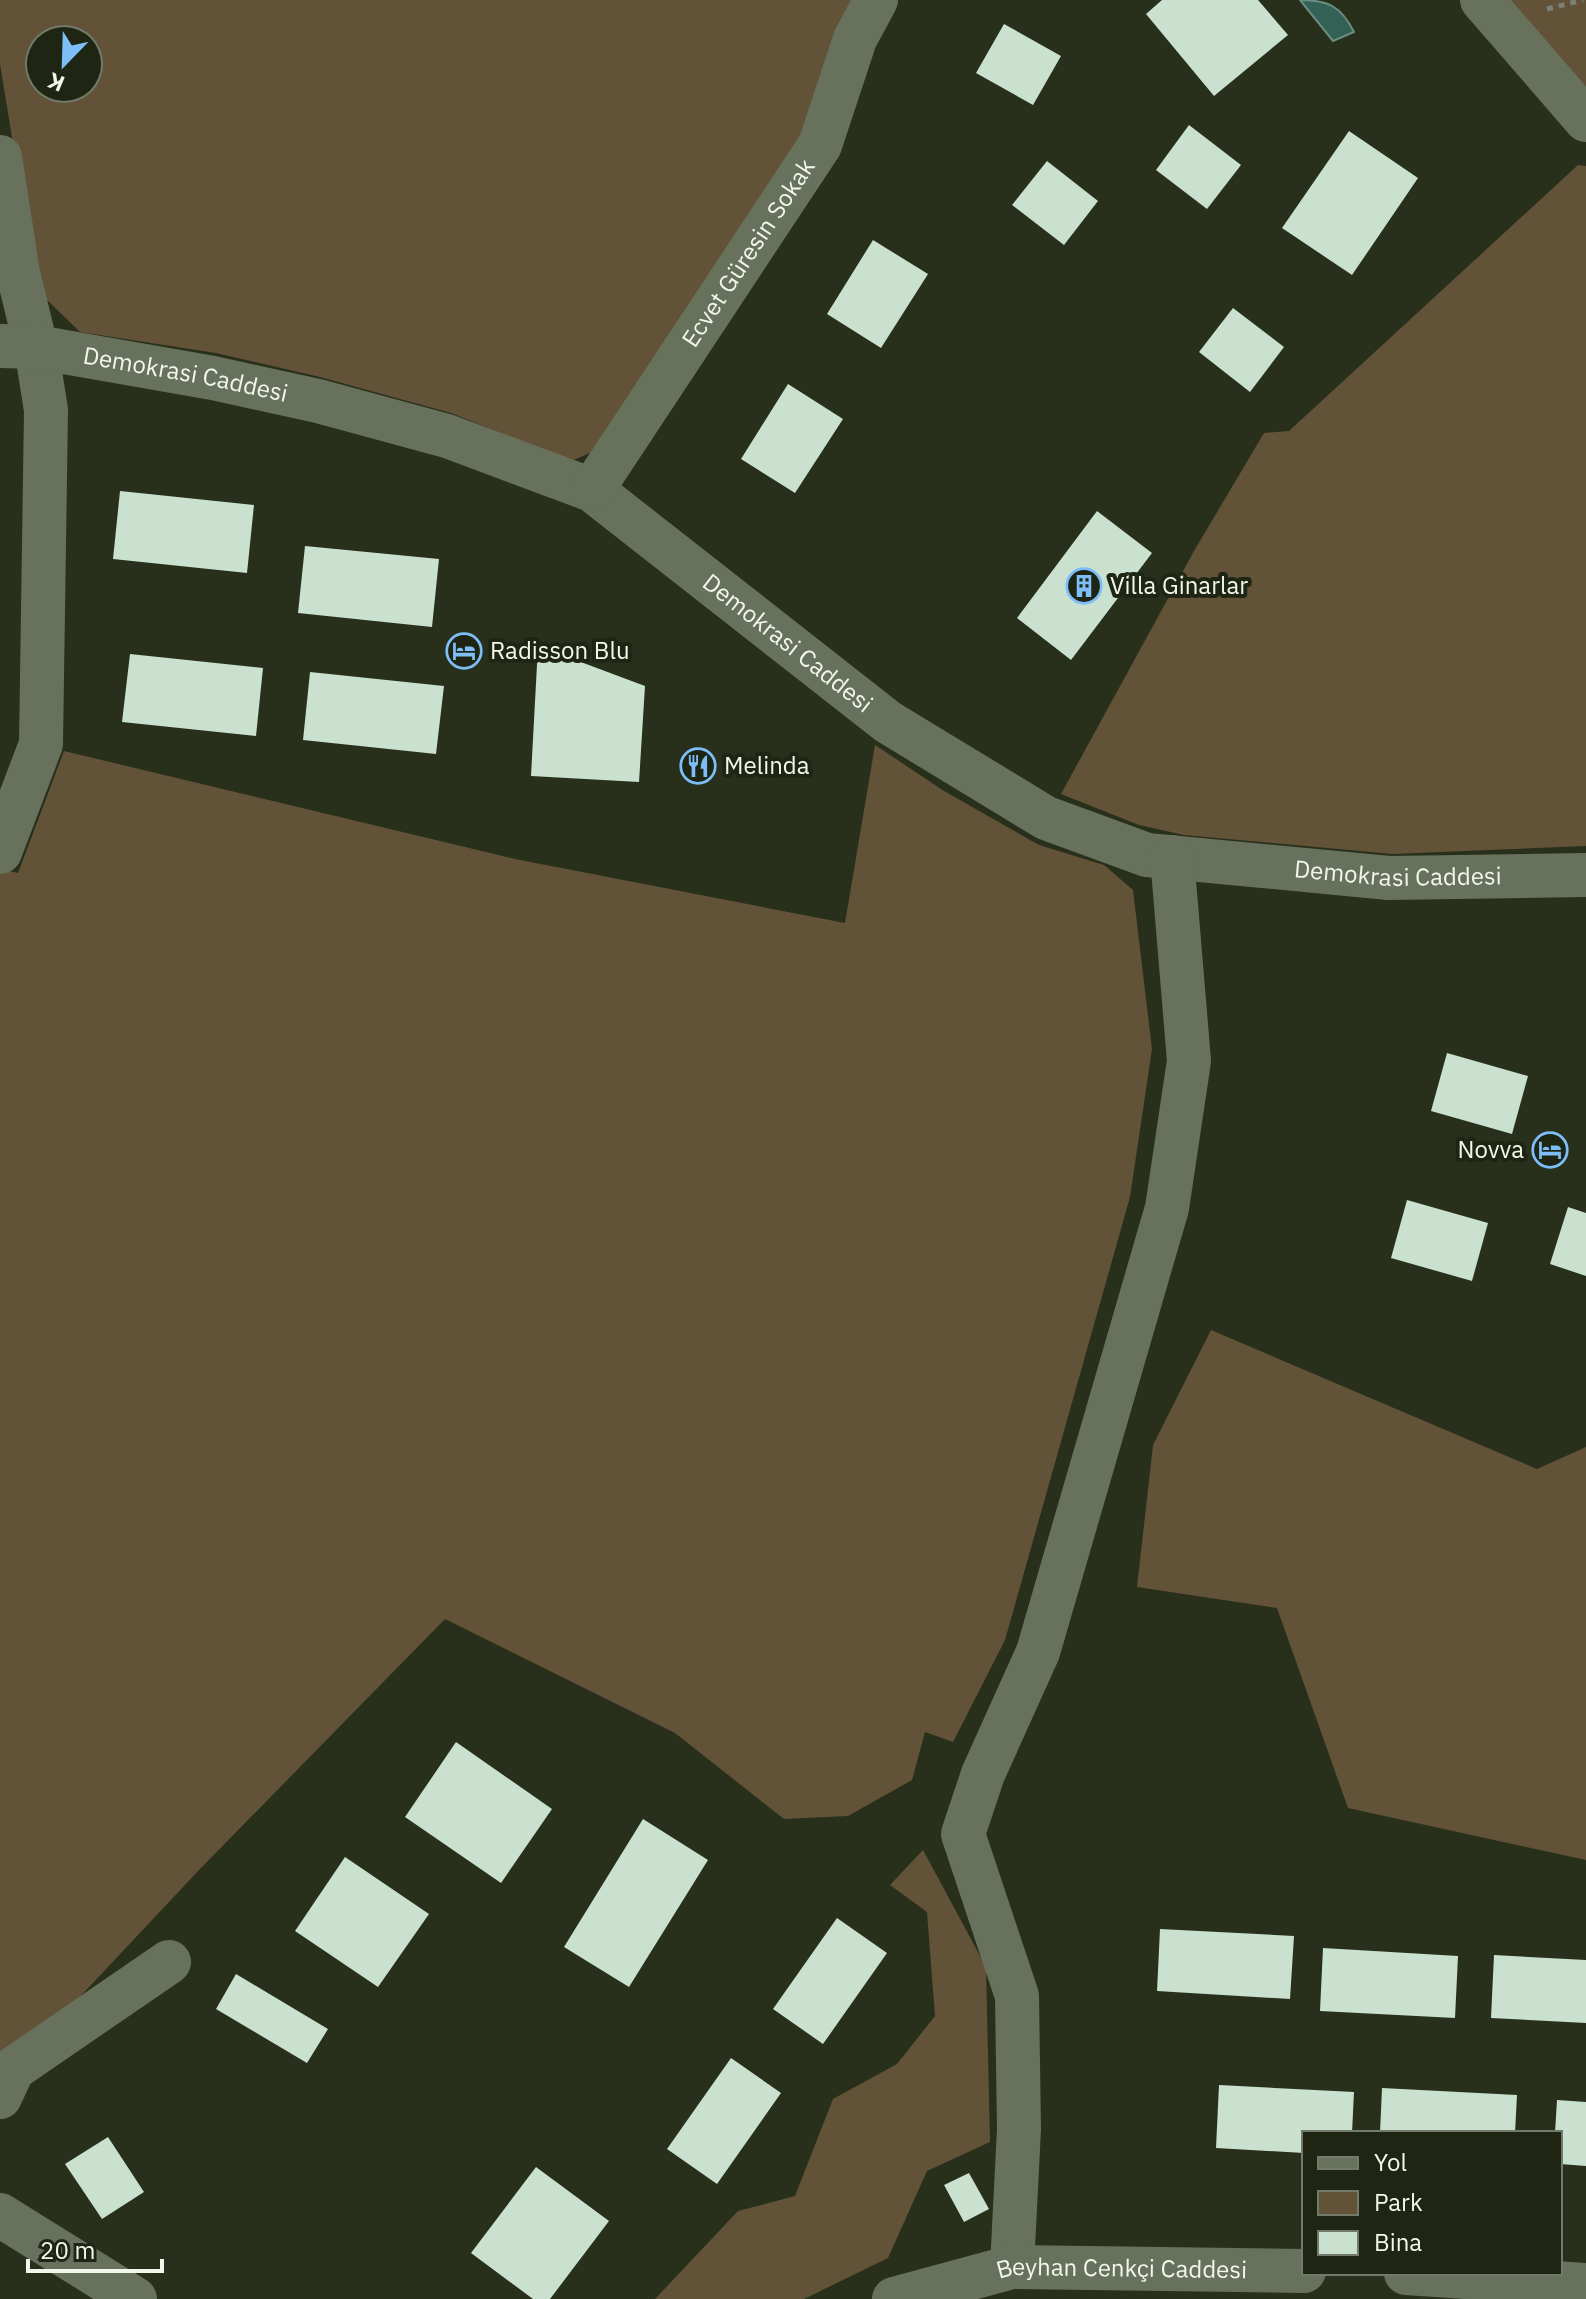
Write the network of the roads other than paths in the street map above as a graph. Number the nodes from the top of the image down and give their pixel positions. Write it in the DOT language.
graph roads {
  1 [pos="876,0"];
  2 [pos="1482,0"];
  3 [pos="1586,120"];
  4 [pos="0,157"];
  5 [pos="18,347"];
  6 [pos="592,490"];
  7 [pos="0,852"];
  8 [pos="1172,857"];
  9 [pos="1586,875"];
  10 [pos="169,1962"];
  11 [pos="0,2097"];
  12 [pos="0,2215"];
  13 [pos="1012,2267"];
  14 [pos="1302,2271"];
  15 [pos="1436,2275"];
  16 [pos="1586,2285"];
  17 [pos="135,2299"];
  18 [pos="894,2299"];
  1 -- 6 [label="street, Ecvet Güresin Sokak"];
  2 -- 3 [label="street"];
  4 -- 5 [label="street"];
  5 -- 6 [label="street, Demokrasi Caddesi"];
  5 -- 7 [label="street"];
  6 -- 8 [label="street, Demokrasi Caddesi"];
  8 -- 9 [label="street, Demokrasi Caddesi"];
  8 -- 13 [label="street"];
  10 -- 11 [label="street"];
  12 -- 17 [label="street"];
  13 -- 14 [label="street, Beyhan Cenkçi Caddesi"];
  13 -- 18 [label="street, Beyhan Cenkçi Caddesi"];
  15 -- 16 [label="street"];
}
